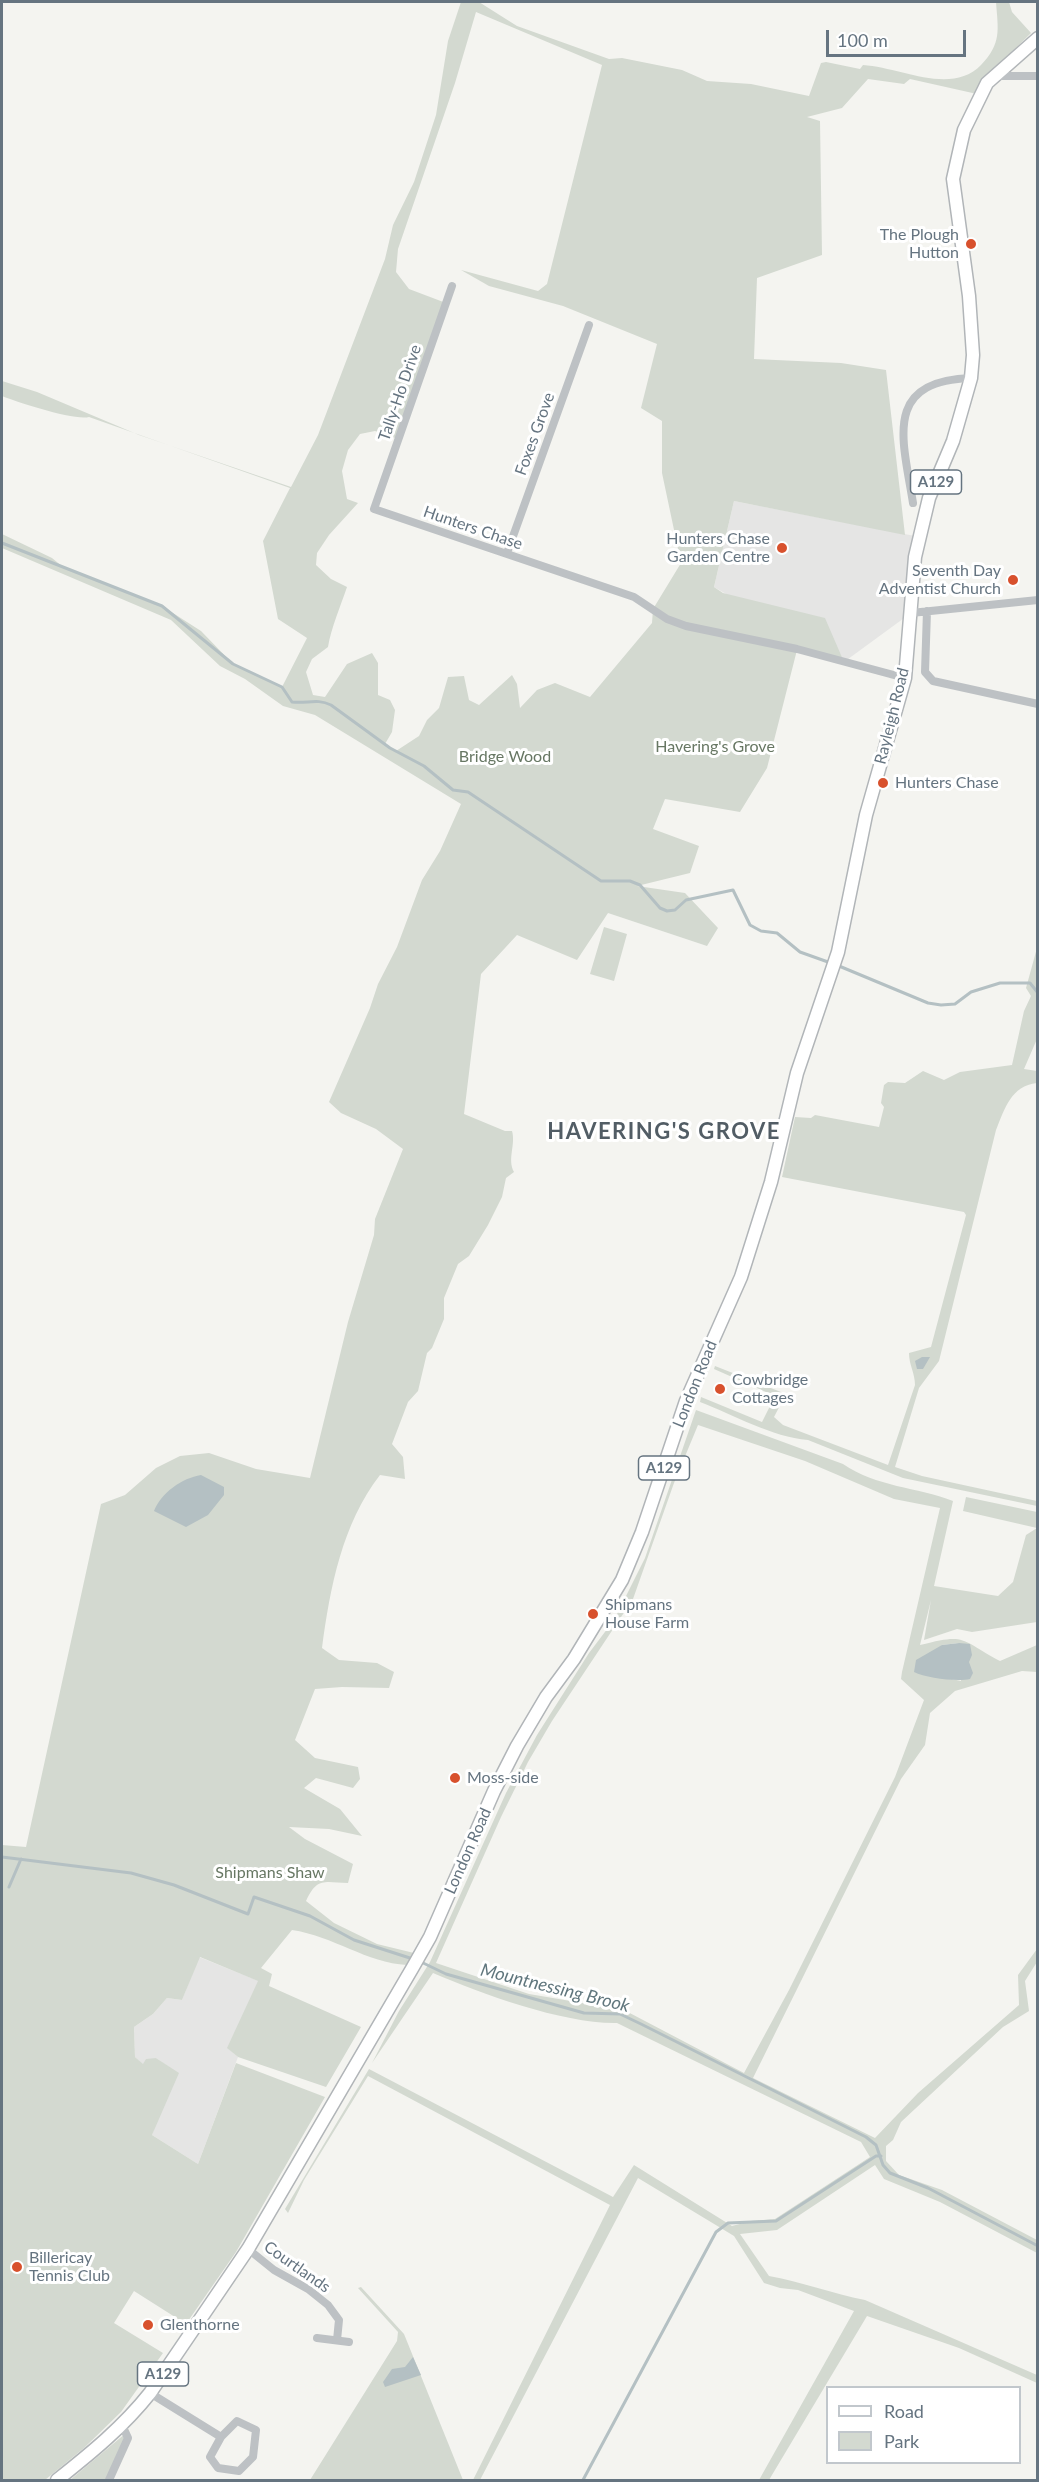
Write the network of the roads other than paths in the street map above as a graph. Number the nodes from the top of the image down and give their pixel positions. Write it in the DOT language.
graph roads {
  1 [pos="1038,38"];
  2 [pos="994,76"];
  3 [pos="1038,76"];
  4 [pos="452,286"];
  5 [pos="589,324"];
  6 [pos="971,378"];
  7 [pos="913,503"];
  8 [pos="374,509"];
  9 [pos="507,553"];
  10 [pos="1038,600"];
  11 [pos="927,611"];
  12 [pos="911,613"];
  13 [pos="905,678"];
  14 [pos="1038,704"];
  15 [pos="838,952"];
  16 [pos="248,2249"];
  17 [pos="317,2338"];
  18 [pos="337,2340"];
  19 [pos="349,2342"];
  20 [pos="150,2393"];
  21 [pos="122,2425"];
  22 [pos="221,2437"];
  23 [pos="57,2481"];
  24 [pos="109,2481"];
  1 -- 2 [label="main road, Rayleigh Road / A129"];
  2 -- 3 [label="street"];
  2 -- 6 [label="main road, Rayleigh Road / A129"];
  4 -- 8 [label="street, Tally-Ho Drive"];
  5 -- 9 [label="street, Foxes Grove"];
  6 -- 7 [label="street"];
  6 -- 12 [label="main road, Rayleigh Road / A129"];
  8 -- 9 [label="street, Hunters Chase"];
  9 -- 13 [label="street, Hunters Chase"];
  10 -- 11 [label="street"];
  11 -- 12 [label="street"];
  11 -- 14 [label="street, Rayleigh Road"];
  12 -- 13 [label="main road, Rayleigh Road / A129"];
  13 -- 15 [label="main road, Rayleigh Road / A129"];
  15 -- 16 [label="main road, London Road / A129"];
  16 -- 18 [label="street, Courtlands"];
  16 -- 20 [label="main road, A129"];
  17 -- 18 [label="street"];
  18 -- 19 [label="street"];
  20 -- 21 [label="main road, A129"];
  20 -- 22 [label="street"];
  21 -- 23 [label="main road, A129"];
  21 -- 24 [label="street"];
  22 -- 22 [label="street"];
}
